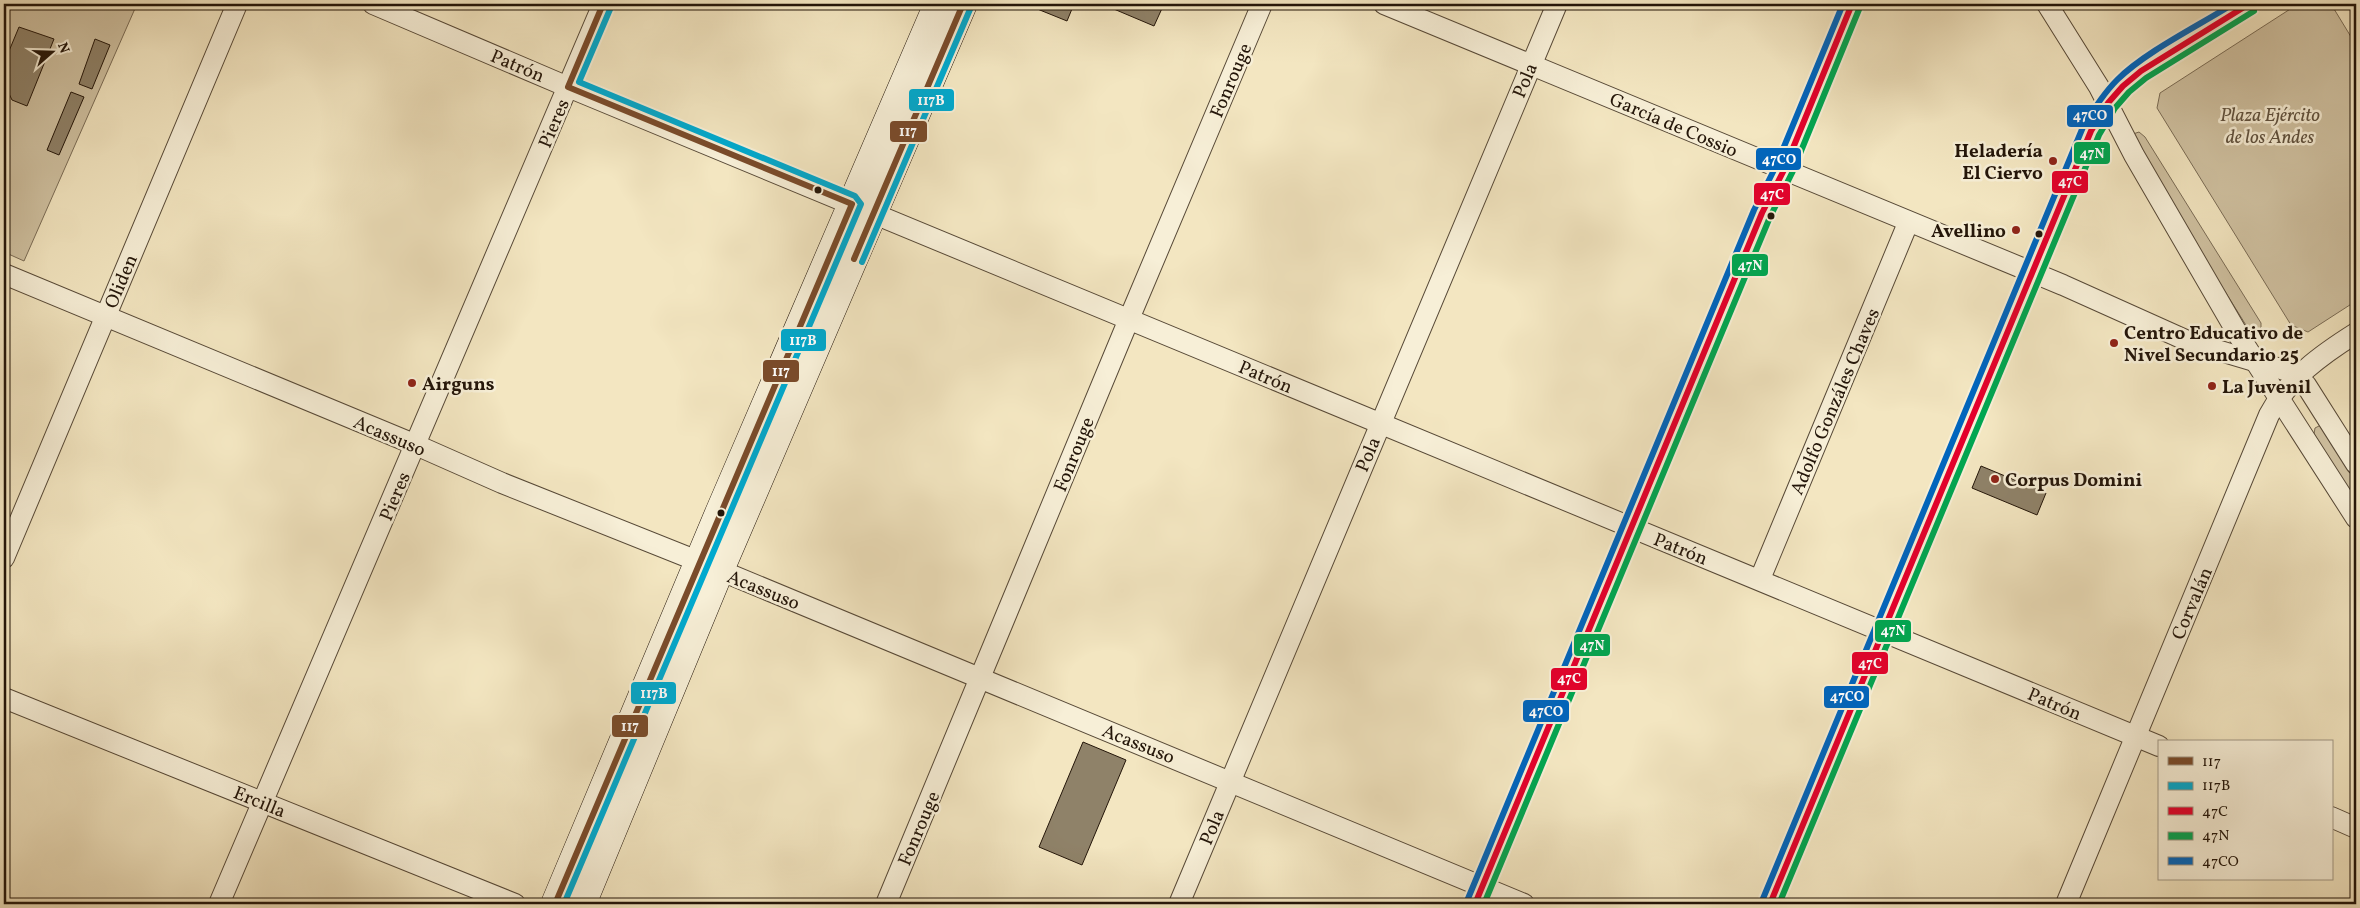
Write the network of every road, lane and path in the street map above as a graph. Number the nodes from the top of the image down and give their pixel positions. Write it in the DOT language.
graph roads {
  1 [pos="237,4"];
  2 [pos="373,4"];
  3 [pos="603,4"];
  4 [pos="938,4"];
  5 [pos="963,4"];
  6 [pos="1262,4"];
  7 [pos="1384,4"];
  8 [pos="1556,4"];
  9 [pos="1852,4"];
  10 [pos="2047,4"];
  11 [pos="2250,4"];
  12 [pos="1531,64"];
  13 [pos="568,87"];
  14 [pos="2108,103"];
  15 [pos="1784,170"];
  16 [pos="862,209"];
  17 [pos="1908,223"];
  18 [pos="2032,273"];
  19 [pos="4,274"];
  20 [pos="2227,315"];
  21 [pos="104,318"];
  22 [pos="1129,319"];
  23 [pos="2356,333"];
  24 [pos="2205,346"];
  25 [pos="2256,361"];
  26 [pos="2298,376"];
  27 [pos="2280,398"];
  28 [pos="1380,424"];
  29 [pos="2264,428"];
  30 [pos="2300,429"];
  31 [pos="416,445"];
  32 [pos="2356,464"];
  33 [pos="2356,518"];
  34 [pos="1633,528"];
  35 [pos="4,558"];
  36 [pos="710,566"];
  37 [pos="1760,579"];
  38 [pos="1883,631"];
  39 [pos="981,678"];
  40 [pos="4,698"];
  41 [pos="2136,736"];
  42 [pos="2158,746"];
  43 [pos="1231,781"];
  44 [pos="262,802"];
  45 [pos="2332,817"];
  46 [pos="2356,828"];
  47 [pos="1479,896"];
  48 [pos="219,904"];
  49 [pos="515,904"];
  50 [pos="555,904"];
  51 [pos="582,904"];
  52 [pos="886,904"];
  53 [pos="1179,904"];
  54 [pos="1524,904"];
  55 [pos="1770,904"];
  56 [pos="2066,904"];
  1 -- 21 [label="street, Oliden"];
  2 -- 13 [label="street, Patrón"];
  3 -- 13 [label="street, Pieres"];
  4 -- 16 [label="street"];
  5 -- 16 [label="street"];
  6 -- 22 [label="street, Fonrouge"];
  7 -- 12 [label="street, García de Cossio"];
  8 -- 12 [label="street, Pola"];
  9 -- 15 [label="street"];
  10 -- 14 [label="street"];
  11 -- 14 [label="street"];
  12 -- 15 [label="street, García de Cossio"];
  12 -- 28 [label="street, Pola"];
  13 -- 16 [label="street, Patrón"];
  13 -- 31 [label="street, Pieres"];
  14 -- 18 [label="street"];
  14 -- 20 [label="street"];
  15 -- 17 [label="street, García de Cossio"];
  15 -- 34 [label="street"];
  16 -- 22 [label="street, Patrón"];
  16 -- 36 [label="street"];
  17 -- 18 [label="street, García de Cossio"];
  17 -- 37 [label="street, Adolfo Gonzáles Chaves"];
  18 -- 24 [label="street, García de Cossio"];
  18 -- 38 [label="street"];
  19 -- 21 [label="street, Acassuso"];
  20 -- 24 [label="street"];
  20 -- 25 [label="street"];
  21 -- 31 [label="street, Acassuso"];
  21 -- 35 [label="street, Oliden"];
  22 -- 28 [label="street, Patrón"];
  22 -- 39 [label="street, Fonrouge"];
  23 -- 26 [label="street, Corvalán"];
  24 -- 25 [label="street, García de Cossio"];
  25 -- 26 [label="street, García de Cossio"];
  25 -- 27 [label="street"];
  26 -- 27 [label="street, Corvalán"];
  26 -- 32 [label="street"];
  27 -- 29 [label="street, Corvalán"];
  27 -- 30 [label="street"];
  28 -- 34 [label="street, Patrón"];
  28 -- 43 [label="street, Pola"];
  29 -- 30 [label="street"];
  29 -- 41 [label="street, Corvalán"];
  30 -- 33 [label="street"];
  31 -- 36 [label="street, Acassuso"];
  31 -- 44 [label="street, Pieres"];
  34 -- 37 [label="street, Patrón"];
  34 -- 47 [label="street"];
  36 -- 39 [label="street, Acassuso"];
  36 -- 50 [label="street"];
  36 -- 51 [label="street"];
  37 -- 38 [label="street, Patrón"];
  38 -- 41 [label="street, Patrón"];
  38 -- 55 [label="street"];
  39 -- 43 [label="street, Acassuso"];
  39 -- 52 [label="street, Fonrouge"];
  40 -- 44 [label="street, Ercilla"];
  41 -- 42 [label="street, Patrón"];
  41 -- 56 [label="street, Corvalán"];
  43 -- 47 [label="street, Acassuso"];
  43 -- 53 [label="street, Pola"];
  44 -- 48 [label="street, Pieres"];
  44 -- 49 [label="street, Ercilla"];
  45 -- 46 [label="street"];
  47 -- 54 [label="street, Acassuso"];
}
